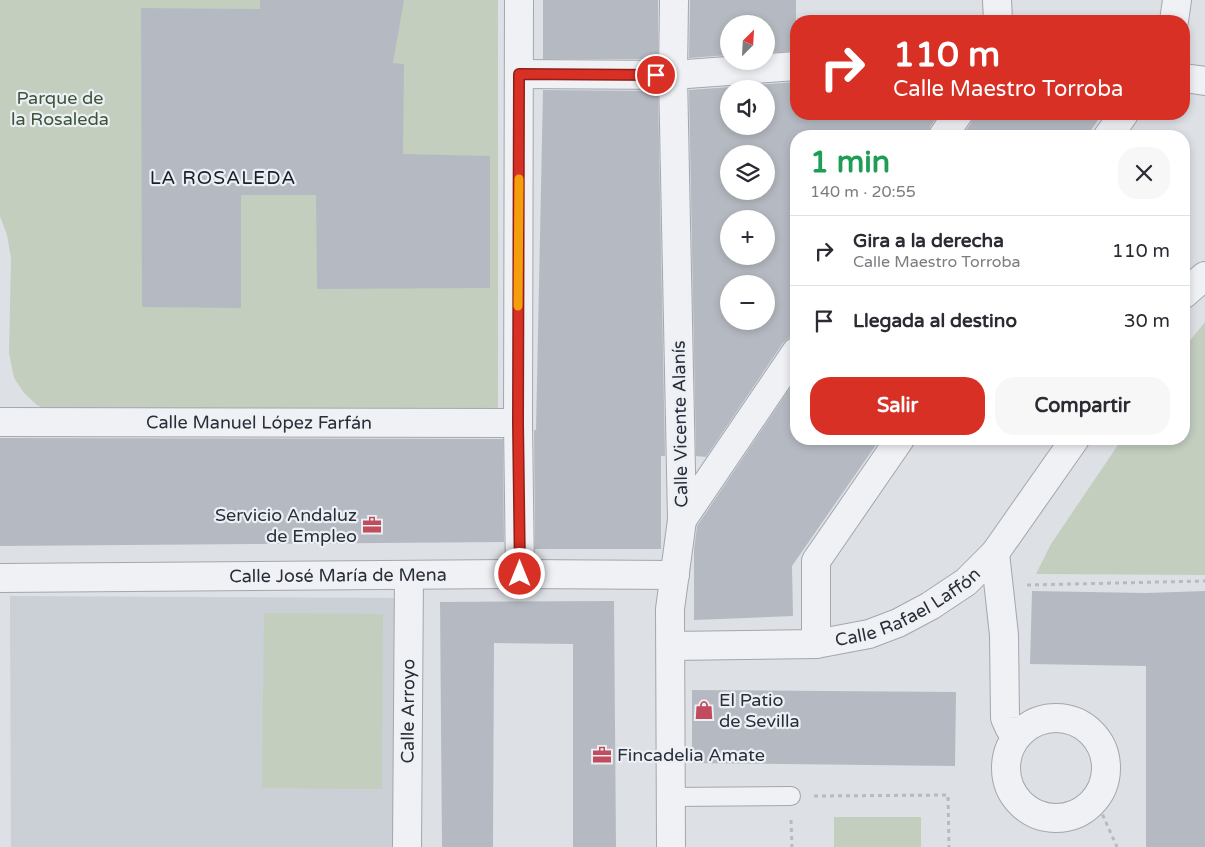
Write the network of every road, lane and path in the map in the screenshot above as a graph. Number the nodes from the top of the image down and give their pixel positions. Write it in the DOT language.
graph roads {
  1 [pos="519,0"];
  2 [pos="674,0"];
  3 [pos="997,0"];
  4 [pos="1177,0"];
  5 [pos="998,15"];
  6 [pos="1175,15"];
  7 [pos="790,66"];
  8 [pos="519,74"];
  9 [pos="673,75"];
  10 [pos="1190,79"];
  11 [pos="1205,81"];
  12 [pos="1205,276"];
  13 [pos="1190,289"];
  14 [pos="790,361"];
  15 [pos="0,422"];
  16 [pos="518,423"];
  17 [pos="896,445"];
  18 [pos="1071,445"];
  19 [pos="682,520"];
  20 [pos="995,553"];
  21 [pos="520,574"];
  22 [pos="410,575"];
  23 [pos="675,576"];
  24 [pos="0,578"];
  25 [pos="1205,581"];
  26 [pos="999,586"];
  27 [pos="816,644"];
  28 [pos="671,646"];
  29 [pos="1018,734"];
  30 [pos="791,796"];
  31 [pos="671,797"];
  32 [pos="1096,800"];
  33 [pos="407,847"];
  34 [pos="671,847"];
  35 [pos="949,847"];
  36 [pos="1117,847"];
  1 -- 8 [label="street"];
  2 -- 9 [label="street, Calle Vicente Alanís"];
  3 -- 5 [label="street"];
  4 -- 6 [label="street"];
  7 -- 9 [label="street"];
  8 -- 9 [label="street"];
  8 -- 16 [label="street"];
  9 -- 19 [label="street, Calle Vicente Alanís"];
  10 -- 11 [label="street"];
  12 -- 13 [label="street"];
  14 -- 19 [label="street"];
  15 -- 16 [label="street, Calle Manuel López Farfán"];
  16 -- 21 [label="street"];
  17 -- 27 [label="street"];
  18 -- 20 [label="street, Calle Rafael Laffón"];
  19 -- 23 [label="street, Calle Vicente Alanís"];
  20 -- 26 [label="street"];
  20 -- 27 [label="street, Calle Rafael Laffón"];
  21 -- 22 [label="street, Calle José María de Mena"];
  21 -- 23 [label="street, Calle José María de Mena"];
  22 -- 24 [label="street, Calle José María de Mena"];
  22 -- 33 [label="street, Calle Arroyo"];
  23 -- 28 [label="street, Calle Vicente Alanís"];
  25 -- 26 [label="path"];
  26 -- 29 [label="street"];
  27 -- 28 [label="street, Calle Rafael Laffón"];
  28 -- 31 [label="street, Calle Vicente Alanís"];
  29 -- 32 [label="street"];
  29 -- 32 [label="street"];
  30 -- 31 [label="lane"];
  30 -- 35 [label="path"];
  31 -- 34 [label="street, Calle Vicente Alanís"];
  32 -- 36 [label="path"];
}
